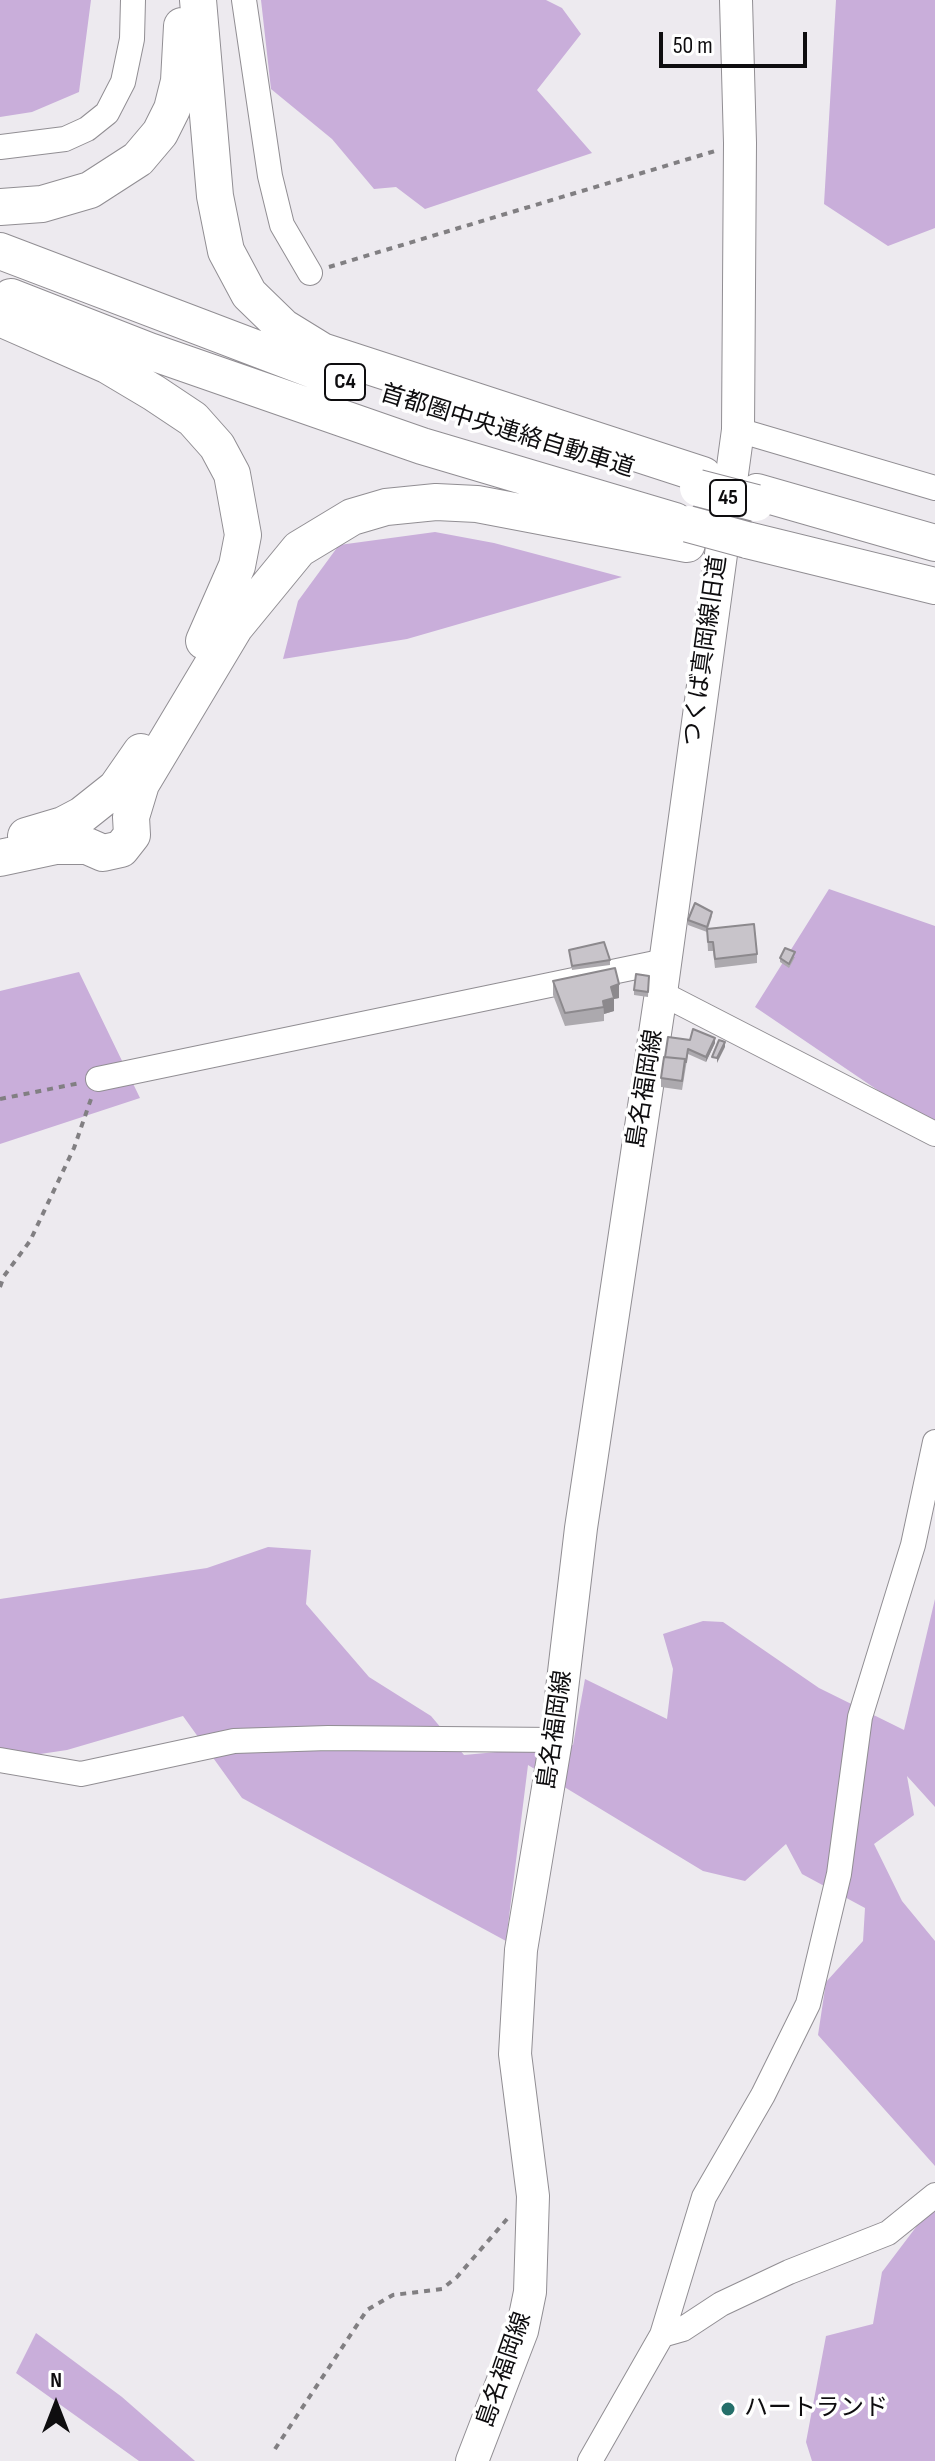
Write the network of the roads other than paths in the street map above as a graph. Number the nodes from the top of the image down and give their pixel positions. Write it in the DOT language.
graph roads {
  1 [pos="133,0"];
  2 [pos="181,0"];
  3 [pos="198,0"];
  4 [pos="244,0"];
  5 [pos="736,0"];
  6 [pos="0,147"];
  7 [pos="0,207"];
  8 [pos="0,251"];
  9 [pos="310,273"];
  10 [pos="0,293"];
  11 [pos="0,318"];
  12 [pos="738,430"];
  13 [pos="700,482"];
  14 [pos="935,488"];
  15 [pos="687,534"];
  16 [pos="935,544"];
  17 [pos="935,586"];
  18 [pos="101,819"];
  19 [pos="0,842"];
  20 [pos="0,858"];
  21 [pos="665,961"];
  22 [pos="661,993"];
  23 [pos="98,1079"];
  24 [pos="935,1134"];
  25 [pos="935,1442"];
  26 [pos="556,1740"];
  27 [pos="0,1760"];
  28 [pos="935,2195"];
  29 [pos="662,2335"];
  30 [pos="472,2461"];
  31 [pos="590,2461"];
  1 -- 6 [label="street"];
  2 -- 7 [label="highway"];
  3 -- 13 [label="highway"];
  4 -- 9 [label="street"];
  5 -- 12 [label="main road, つくば真岡線旧道 / 45"];
  8 -- 13 [label="highway, 首都圏中央連絡自動車道 / C4"];
  10 -- 15 [label="highway, 首都圏中央連絡自動車道 / C4"];
  11 -- 18 [label="highway"];
  12 -- 14 [label="street"];
  12 -- 21 [label="main road, つくば真岡線旧道 / 45"];
  13 -- 16 [label="highway, 首都圏中央連絡自動車道 / C4, bridge"];
  15 -- 17 [label="highway, 首都圏中央連絡自動車道 / C4, bridge"];
  15 -- 18 [label="highway"];
  18 -- 19 [label="highway"];
  18 -- 20 [label="highway"];
  21 -- 22 [label="main road, つくば真岡線旧道 / 45"];
  21 -- 23 [label="street"];
  22 -- 24 [label="street"];
  22 -- 26 [label="main road, 島名福岡線"];
  25 -- 29 [label="street"];
  26 -- 27 [label="street"];
  26 -- 30 [label="main road, 島名福岡線"];
  28 -- 29 [label="street"];
  29 -- 31 [label="street"];
}
